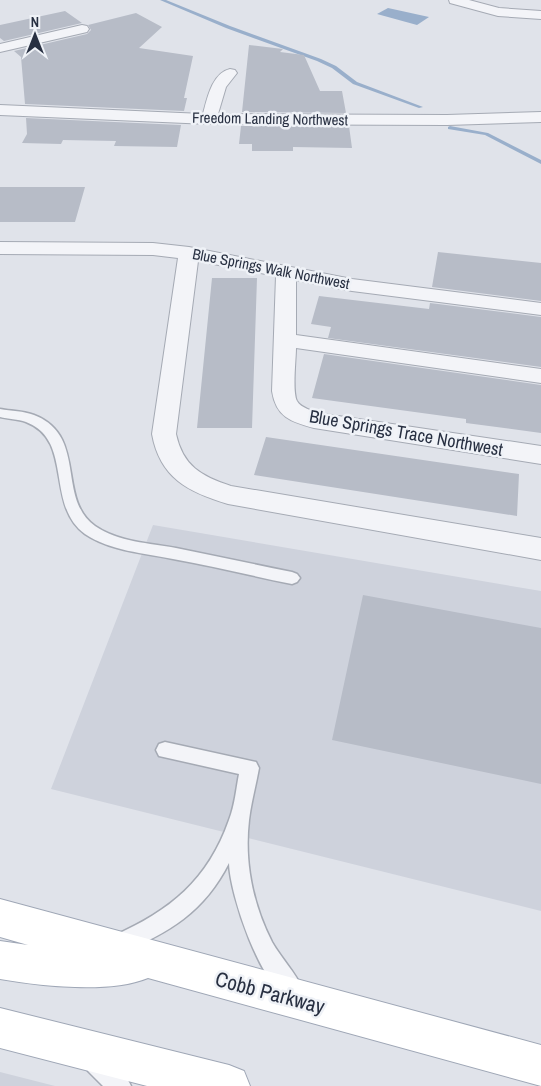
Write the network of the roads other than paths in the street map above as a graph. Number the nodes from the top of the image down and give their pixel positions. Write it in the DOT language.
graph roads {
  1 [pos="455,0"];
  2 [pos="541,15"];
  3 [pos="82,29"];
  4 [pos="0,48"];
  5 [pos="230,73"];
  6 [pos="0,110"];
  7 [pos="541,117"];
  8 [pos="209,119"];
  9 [pos="0,248"];
  10 [pos="189,253"];
  11 [pos="286,273"];
  12 [pos="541,309"];
  13 [pos="284,340"];
  14 [pos="541,376"];
  15 [pos="0,413"];
  16 [pos="541,456"];
  17 [pos="541,548"];
  18 [pos="292,578"];
  19 [pos="165,750"];
  20 [pos="239,820"];
  21 [pos="0,918"];
  22 [pos="106,948"];
  23 [pos="0,960"];
  24 [pos="153,961"];
  25 [pos="300,1002"];
  26 [pos="0,1028"];
  27 [pos="81,1048"];
  28 [pos="541,1066"];
  29 [pos="119,1086"];
  30 [pos="230,1086"];
  1 -- 2 [label="street"];
  3 -- 4 [label="street"];
  5 -- 8 [label="street"];
  6 -- 8 [label="street, Freedom Landing Northwest"];
  7 -- 8 [label="street, Freedom Landing Northwest"];
  9 -- 10 [label="street, Blue Springs Walk Northwest"];
  10 -- 11 [label="street, Blue Springs Walk Northwest"];
  10 -- 17 [label="street"];
  11 -- 12 [label="street, Blue Springs Walk Northwest"];
  11 -- 13 [label="street, Blue Springs Trace Northwest"];
  13 -- 14 [label="street"];
  13 -- 16 [label="street, Blue Springs Trace Northwest"];
  15 -- 18 [label="lane"];
  19 -- 20 [label="lane"];
  20 -- 22 [label="lane"];
  20 -- 25 [label="lane"];
  21 -- 22 [label="main road, Cobb Parkway"];
  22 -- 24 [label="main road, Cobb Parkway"];
  23 -- 24 [label="main road"];
  24 -- 25 [label="main road, Cobb Parkway"];
  25 -- 28 [label="main road, Cobb Parkway"];
  26 -- 27 [label="main road"];
  27 -- 29 [label="lane"];
  27 -- 30 [label="main road"];
}
